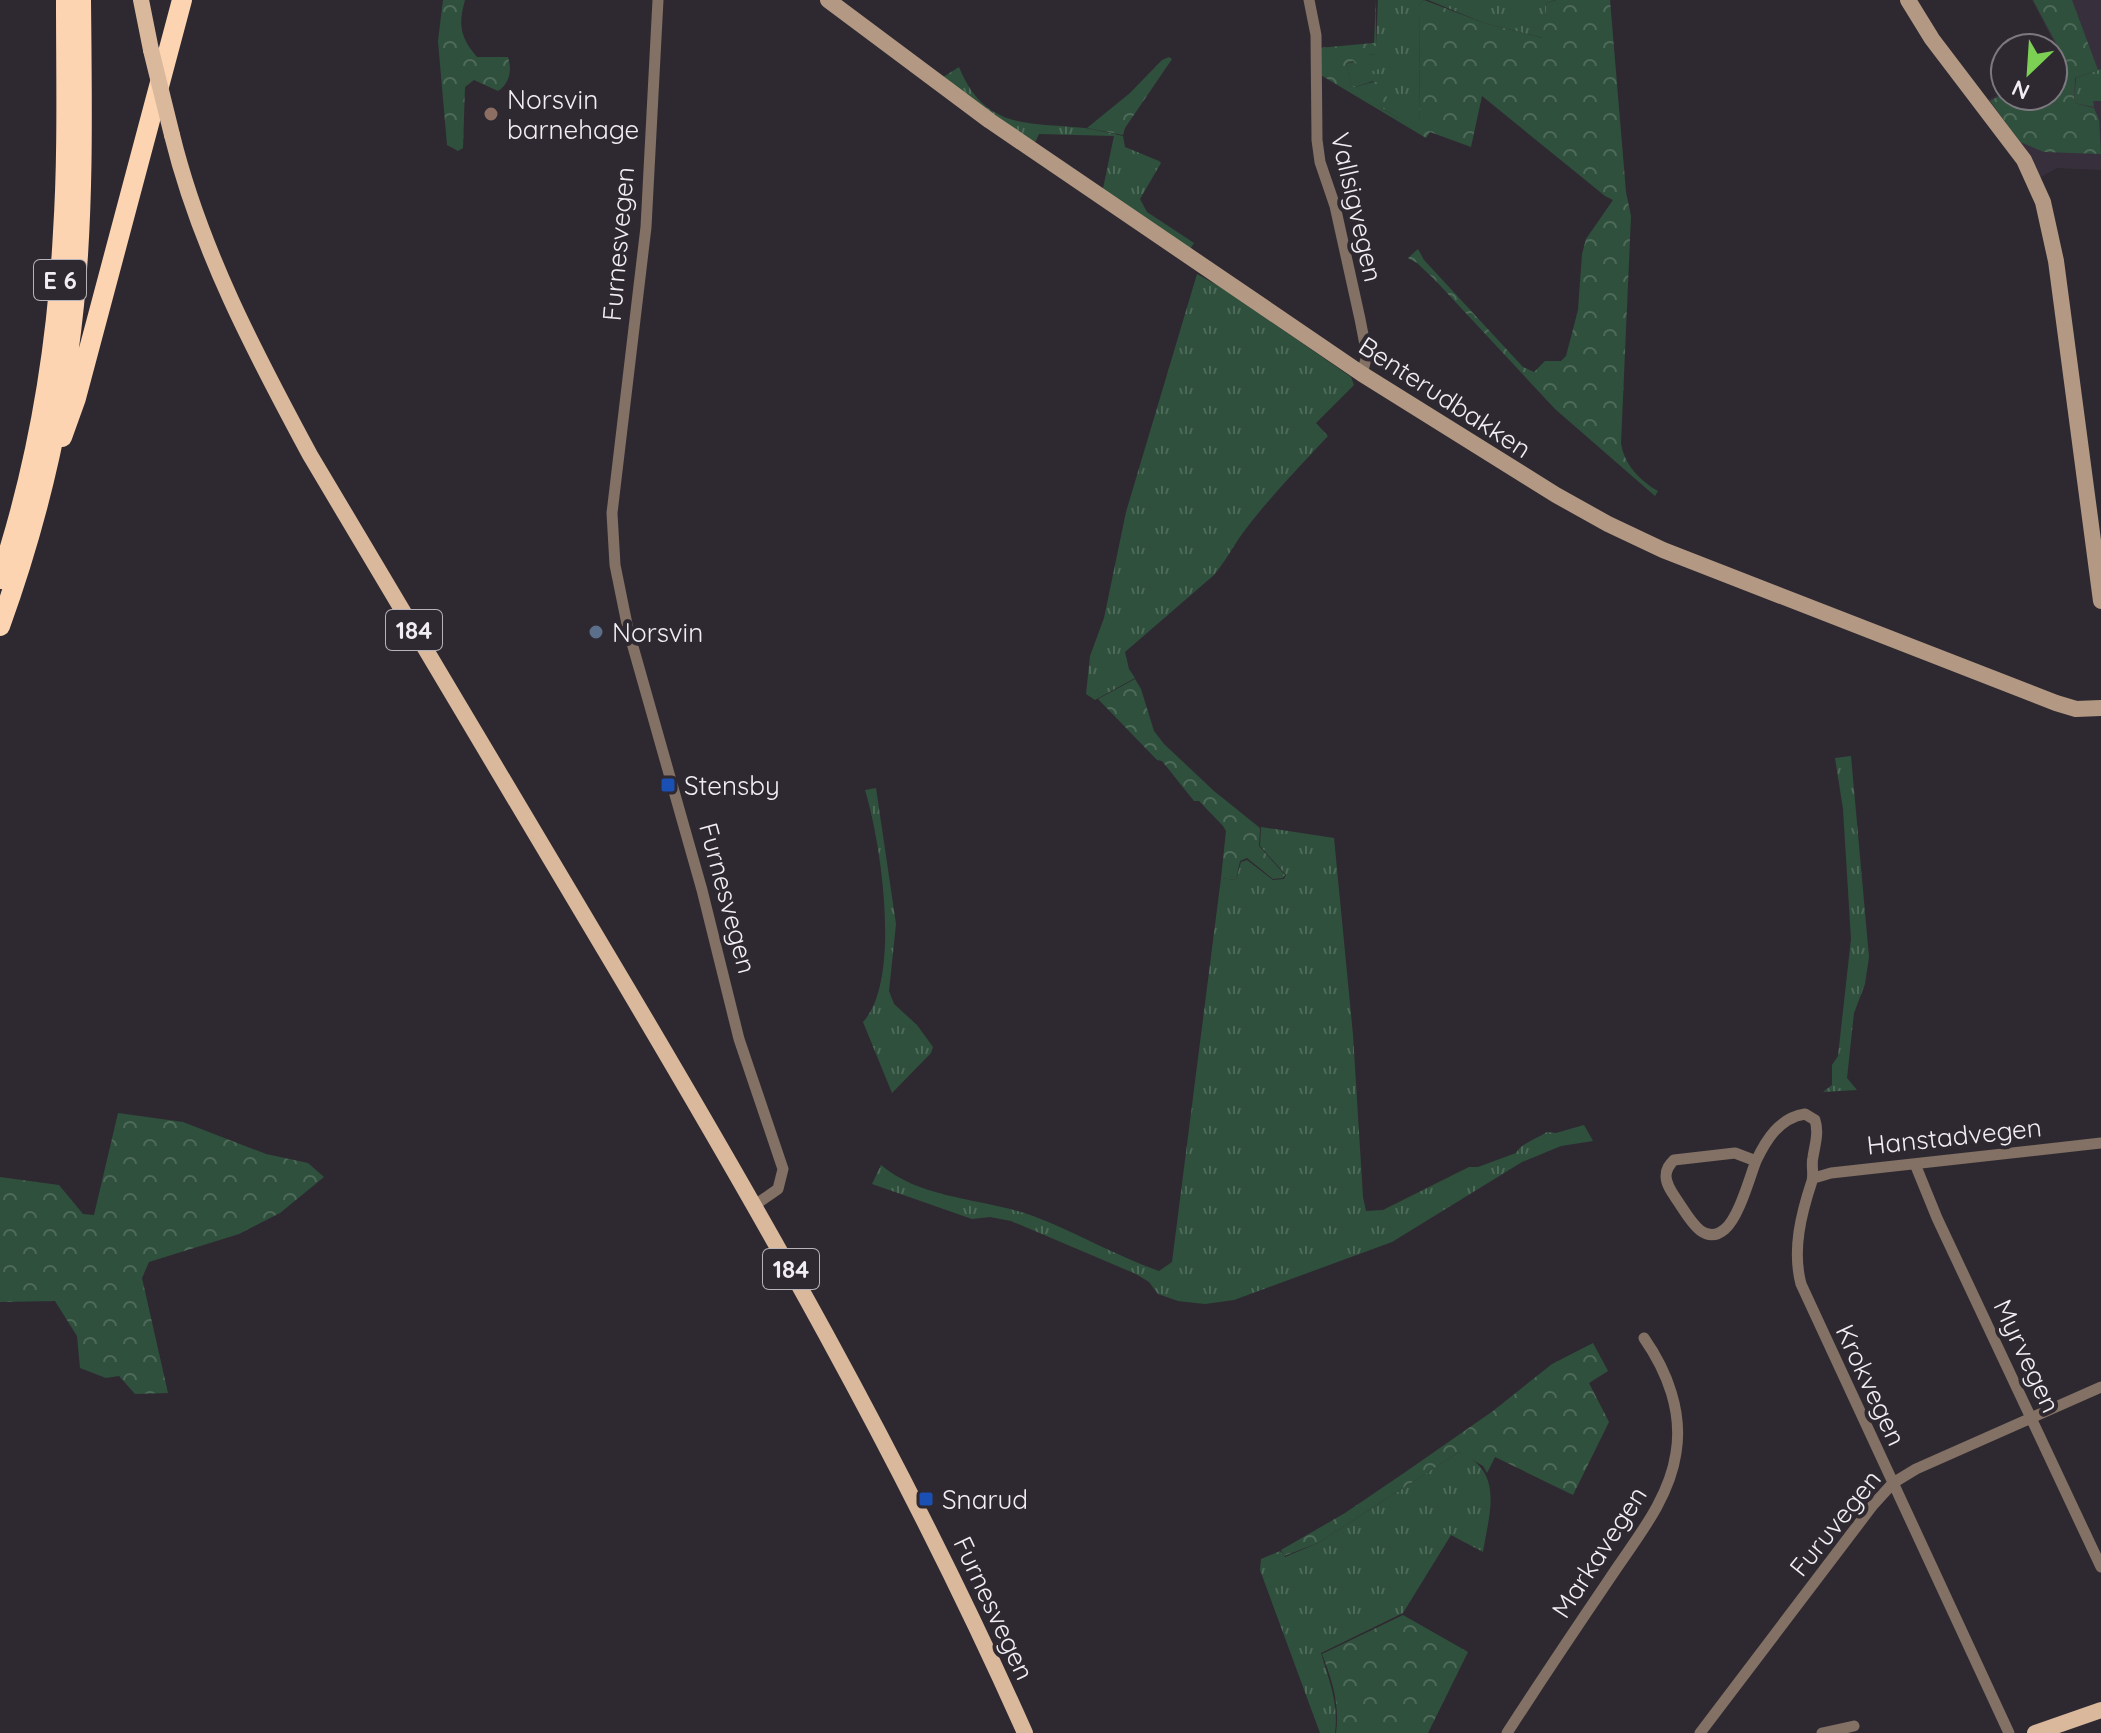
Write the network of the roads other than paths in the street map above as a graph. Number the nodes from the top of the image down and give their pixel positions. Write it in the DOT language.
graph roads {
  1 [pos="66,0"];
  2 [pos="81,0"];
  3 [pos="141,0"];
  4 [pos="182,0"];
  5 [pos="658,0"];
  6 [pos="828,0"];
  7 [pos="1309,0"];
  8 [pos="1908,0"];
  9 [pos="1362,374"];
  10 [pos="40,493"];
  11 [pos="0,579"];
  12 [pos="2101,601"];
  13 [pos="0,626"];
  14 [pos="2101,708"];
  15 [pos="2101,1143"];
  16 [pos="1756,1161"];
  17 [pos="1915,1164"];
  18 [pos="1814,1178"];
  19 [pos="755,1205"];
  20 [pos="1644,1338"];
  21 [pos="2101,1387"];
  22 [pos="2031,1419"];
  23 [pos="1893,1483"];
  24 [pos="2101,1567"];
  25 [pos="2101,1710"];
  26 [pos="1854,1726"];
  27 [pos="1025,1733"];
  28 [pos="1507,1733"];
  29 [pos="1700,1733"];
  30 [pos="1822,1733"];
  31 [pos="2009,1733"];
  32 [pos="2035,1733"];
  1 -- 11 [label="highway, E 6"];
  2 -- 10 [label="highway, E 6"];
  3 -- 19 [label="main road, 184, bridge"];
  4 -- 10 [label="highway, E 6"];
  5 -- 19 [label="street, Furnesvegen"];
  6 -- 9 [label="main road, Benterudbakken"];
  7 -- 9 [label="street, Vallsigvegen"];
  8 -- 12 [label="main road"];
  9 -- 14 [label="main road, Benterudbakken"];
  10 -- 13 [label="highway, E 6"];
  15 -- 17 [label="street, Hanstadvegen"];
  16 -- 16 [label="street, Krokvegen"];
  16 -- 18 [label="street, Krokvegen"];
  17 -- 18 [label="street, Hanstadvegen"];
  17 -- 22 [label="street, Myrvegen"];
  18 -- 23 [label="street, Krokvegen"];
  19 -- 27 [label="main road, Furnesvegen / 184"];
  20 -- 28 [label="street, Markavegen"];
  21 -- 22 [label="street, Furuvegen"];
  22 -- 23 [label="street, Furuvegen"];
  22 -- 24 [label="street, Myrvegen"];
  23 -- 29 [label="street, Furuvegen"];
  23 -- 31 [label="street, Krokvegen"];
  25 -- 32 [label="main road"];
  26 -- 30 [label="street"];
}
